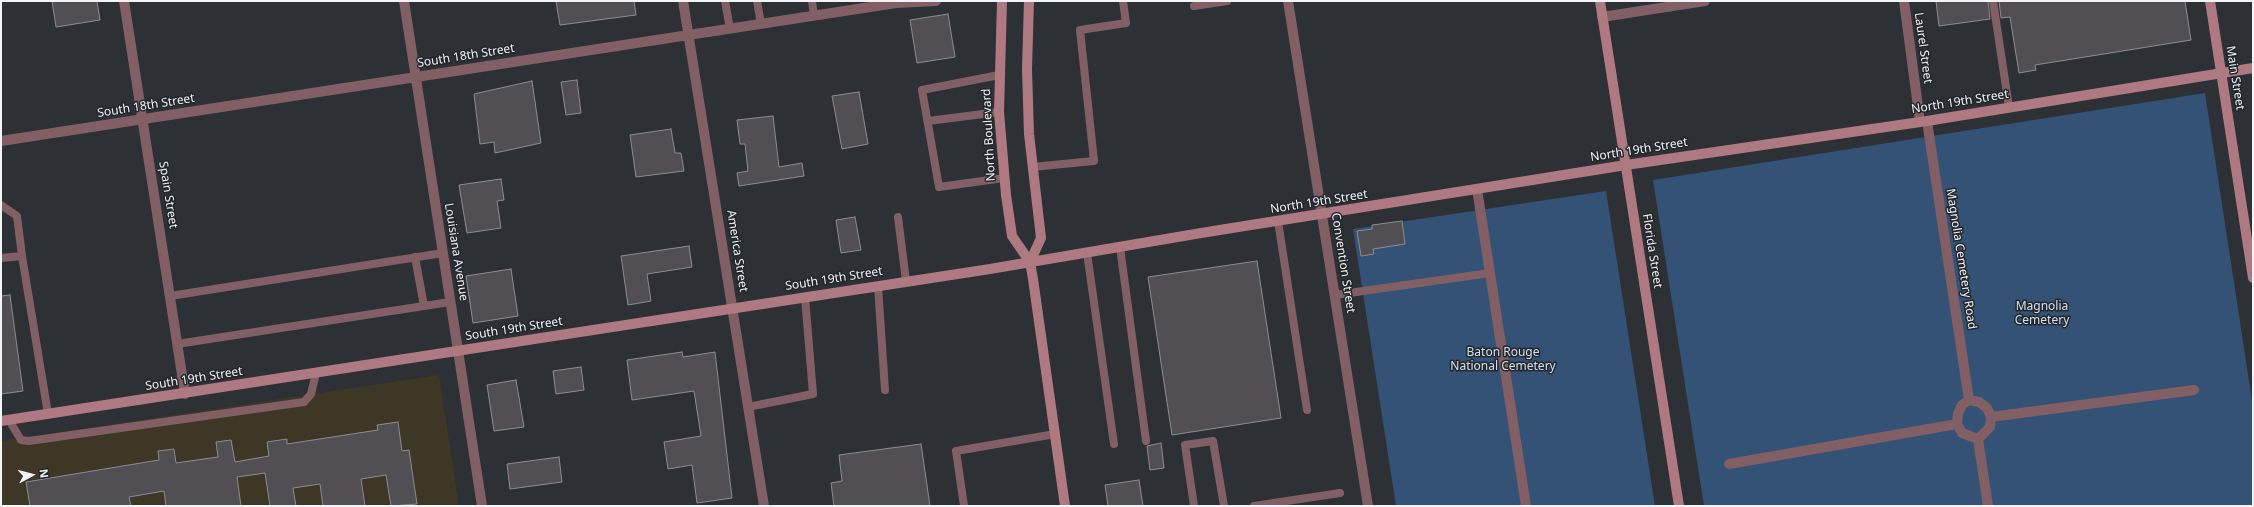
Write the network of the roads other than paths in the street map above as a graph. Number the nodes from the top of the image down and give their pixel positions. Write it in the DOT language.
graph roads {
  1 [pos="124,1"];
  2 [pos="404,1"];
  3 [pos="683,1"];
  4 [pos="725,1"];
  5 [pos="757,1"];
  6 [pos="812,1"];
  7 [pos="936,1"];
  8 [pos="1002,1"];
  9 [pos="1029,1"];
  10 [pos="1123,1"];
  11 [pos="1227,1"];
  12 [pos="1288,1"];
  13 [pos="1600,1"];
  14 [pos="1705,1"];
  15 [pos="1904,1"];
  16 [pos="1993,1"];
  17 [pos="2210,1"];
  18 [pos="1194,6"];
  19 [pos="814,16"];
  20 [pos="1602,17"];
  21 [pos="761,24"];
  22 [pos="730,29"];
  23 [pos="689,36"];
  24 [pos="2253,68"];
  25 [pos="2221,74"];
  26 [pos="999,75"];
  27 [pos="416,77"];
  28 [pos="2008,107"];
  29 [pos="999,112"];
  30 [pos="143,119"];
  31 [pos="1924,121"];
  32 [pos="928,122"];
  33 [pos="1,141"];
  34 [pos="1626,165"];
  35 [pos="1032,167"];
  36 [pos="1004,178"];
  37 [pos="1477,189"];
  38 [pos="1,205"];
  39 [pos="1323,215"];
  40 [pos="898,217"];
  41 [pos="1278,222"];
  42 [pos="1120,247"];
  43 [pos="443,253"];
  44 [pos="1087,253"];
  45 [pos="22,256"];
  46 [pos="415,257"];
  47 [pos="1,258"];
  48 [pos="1030,262"];
  49 [pos="1490,273"];
  50 [pos="2253,278"];
  51 [pos="906,281"];
  52 [pos="878,286"];
  53 [pos="1335,295"];
  54 [pos="170,296"];
  55 [pos="805,296"];
  56 [pos="450,302"];
  57 [pos="424,306"];
  58 [pos="732,308"];
  59 [pos="177,344"];
  60 [pos="458,350"];
  61 [pos="316,373"];
  62 [pos="885,390"];
  63 [pos="2194,390"];
  64 [pos="185,394"];
  65 [pos="1969,400"];
  66 [pos="748,407"];
  67 [pos="1307,410"];
  68 [pos="48,414"];
  69 [pos="1991,417"];
  70 [pos="5,420"];
  71 [pos="1957,424"];
  72 [pos="1055,434"];
  73 [pos="1978,440"];
  74 [pos="1146,441"];
  75 [pos="1114,444"];
  76 [pos="1729,464"];
  77 [pos="1340,493"];
  78 [pos="482,506"];
  79 [pos="764,506"];
  80 [pos="964,506"];
  81 [pos="1065,506"];
  82 [pos="1194,506"];
  83 [pos="1224,506"];
  84 [pos="1254,506"];
  85 [pos="1368,506"];
  86 [pos="1526,506"];
  87 [pos="1679,506"];
  88 [pos="1988,506"];
  1 -- 30 [label="street, Spain Street"];
  2 -- 27 [label="street, Louisiana Avenue"];
  3 -- 23 [label="street, America Street"];
  4 -- 22 [label="lane"];
  5 -- 21 [label="lane"];
  6 -- 19 [label="lane"];
  7 -- 19 [label="street, South 18th Street"];
  8 -- 26 [label="street, North Boulevard"];
  9 -- 35 [label="street"];
  10 -- 35 [label="lane"];
  11 -- 18 [label="lane"];
  12 -- 39 [label="street, Convention Street"];
  13 -- 20 [label="street, Florida Street"];
  14 -- 20 [label="street"];
  15 -- 31 [label="street, Laurel Street"];
  16 -- 28 [label="lane"];
  17 -- 25 [label="street, Main Street"];
  19 -- 21 [label="street, South 18th Street"];
  20 -- 34 [label="street, Florida Street"];
  21 -- 22 [label="street, South 18th Street"];
  22 -- 23 [label="street, South 18th Street"];
  23 -- 27 [label="street, South 18th Street"];
  23 -- 58 [label="street, America Street"];
  24 -- 25 [label="street, North 19th Street"];
  25 -- 28 [label="street, North 19th Street"];
  25 -- 50 [label="street, Main Street"];
  26 -- 29 [label="street, North Boulevard"];
  26 -- 32 [label="lane"];
  27 -- 30 [label="street, South 18th Street"];
  27 -- 43 [label="street, Louisiana Avenue"];
  28 -- 31 [label="street, North 19th Street"];
  29 -- 32 [label="lane"];
  29 -- 36 [label="street, North Boulevard"];
  30 -- 33 [label="street, South 18th Street"];
  30 -- 54 [label="street, Spain Street"];
  31 -- 34 [label="street, North 19th Street"];
  31 -- 65 [label="street, Magnolia Cemetery Road"];
  32 -- 36 [label="lane"];
  34 -- 37 [label="street, North 19th Street"];
  34 -- 87 [label="street, Florida Street"];
  35 -- 48 [label="street"];
  36 -- 48 [label="street, North Boulevard"];
  37 -- 39 [label="street, North 19th Street"];
  37 -- 49 [label="street"];
  38 -- 45 [label="lane"];
  39 -- 41 [label="street, North 19th Street"];
  39 -- 53 [label="street, Convention Street"];
  40 -- 51 [label="lane"];
  41 -- 42 [label="street, North 19th Street"];
  41 -- 67 [label="lane"];
  42 -- 44 [label="street, North 19th Street"];
  42 -- 74 [label="lane"];
  43 -- 46 [label="lane"];
  43 -- 56 [label="street, Louisiana Avenue"];
  44 -- 48 [label="street, North 19th Street"];
  44 -- 75 [label="lane"];
  45 -- 47 [label="lane"];
  45 -- 68 [label="lane"];
  46 -- 54 [label="lane"];
  46 -- 57 [label="lane"];
  48 -- 51 [label="street, South 19th Street"];
  48 -- 72 [label="street, North Boulevard"];
  49 -- 53 [label="lane"];
  49 -- 86 [label="street"];
  51 -- 52 [label="street, South 19th Street"];
  52 -- 55 [label="street, South 19th Street"];
  52 -- 62 [label="lane"];
  53 -- 85 [label="street, Convention Street"];
  54 -- 59 [label="street, Spain Street"];
  55 -- 58 [label="street, South 19th Street"];
  55 -- 66 [label="lane"];
  56 -- 57 [label="lane"];
  56 -- 60 [label="street, Louisiana Avenue"];
  57 -- 59 [label="lane"];
  58 -- 60 [label="street, South 19th Street"];
  58 -- 66 [label="street, America Street"];
  59 -- 64 [label="street, Spain Street"];
  60 -- 61 [label="street, South 19th Street"];
  60 -- 78 [label="street, Louisiana Avenue"];
  61 -- 64 [label="street, South 19th Street"];
  61 -- 70 [label="lane"];
  63 -- 69 [label="street"];
  64 -- 68 [label="street, South 19th Street"];
  65 -- 69 [label="street"];
  65 -- 71 [label="street"];
  66 -- 79 [label="street, America Street"];
  68 -- 70 [label="street, South 19th Street"];
  69 -- 73 [label="street"];
  71 -- 73 [label="street"];
  71 -- 76 [label="street"];
  72 -- 80 [label="lane"];
  72 -- 81 [label="street, North Boulevard"];
  73 -- 88 [label="street"];
  77 -- 84 [label="lane"];
  82 -- 83 [label="lane"];
}
